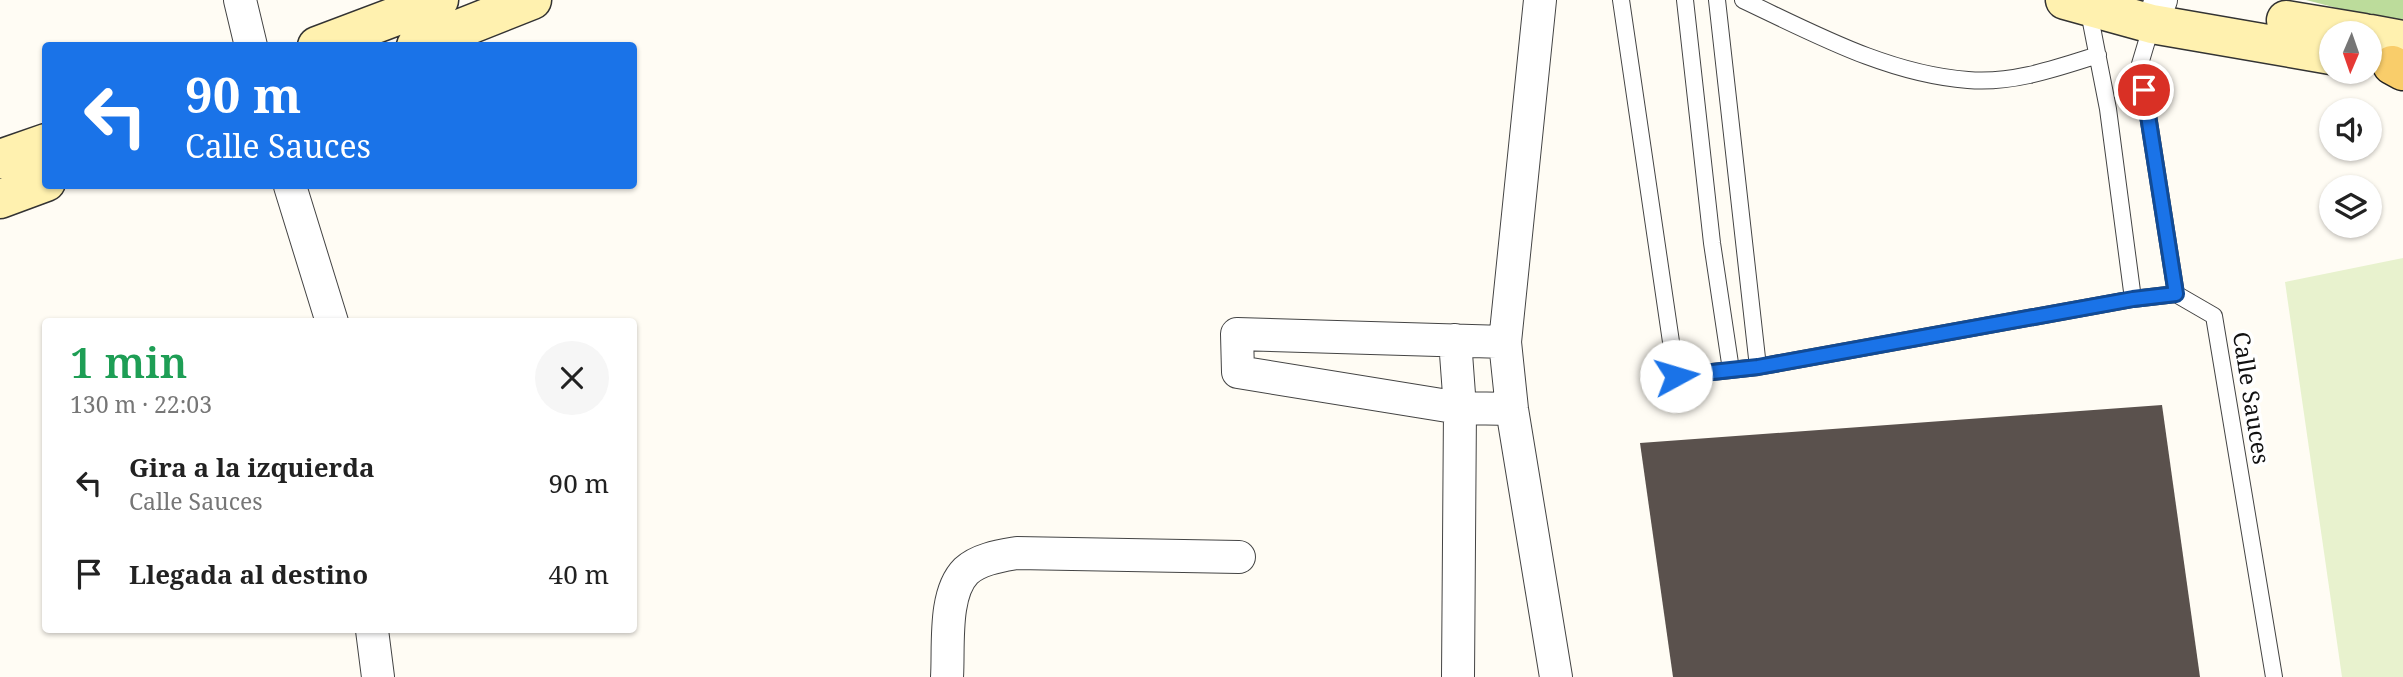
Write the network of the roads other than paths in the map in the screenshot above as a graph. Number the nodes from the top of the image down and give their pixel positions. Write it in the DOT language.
graph roads {
  1 [pos="240,0"];
  2 [pos="439,0"];
  3 [pos="532,0"];
  4 [pos="1540,0"];
  5 [pos="1620,0"];
  6 [pos="1685,0"];
  7 [pos="1717,0"];
  8 [pos="1743,0"];
  9 [pos="2077,4"];
  10 [pos="2161,8"];
  11 [pos="2319,27"];
  12 [pos="250,42"];
  13 [pos="328,42"];
  14 [pos="426,42"];
  15 [pos="2382,48"];
  16 [pos="2319,52"];
  17 [pos="2098,55"];
  18 [pos="2394,61"];
  19 [pos="42,144"];
  20 [pos="0,159"];
  21 [pos="42,183"];
  22 [pos="291,189"];
  23 [pos="0,198"];
  24 [pos="2176,294"];
  25 [pos="2133,299"];
  26 [pos="331,318"];
  27 [pos="1455,340"];
  28 [pos="1505,342"];
  29 [pos="1758,367"];
  30 [pos="1731,370"];
  31 [pos="1460,408"];
  32 [pos="1512,409"];
  33 [pos="1239,556"];
  34 [pos="372,633"];
  35 [pos="378,677"];
  36 [pos="947,677"];
  37 [pos="1458,677"];
  38 [pos="1556,677"];
  39 [pos="2274,677"];
  1 -- 12 [label="street"];
  2 -- 13 [label="main road"];
  3 -- 14 [label="main road"];
  4 -- 28 [label="street"];
  5 -- 30 [label="lane"];
  6 -- 30 [label="lane"];
  7 -- 29 [label="lane"];
  8 -- 17 [label="lane"];
  9 -- 10 [label="main road"];
  9 -- 17 [label="lane"];
  10 -- 11 [label="main road"];
  10 -- 16 [label="main road"];
  10 -- 24 [label="lane"];
  15 -- 18 [label="main road"];
  17 -- 25 [label="lane"];
  19 -- 20 [label="main road"];
  21 -- 23 [label="main road"];
  22 -- 26 [label="street"];
  24 -- 25 [label="lane"];
  24 -- 39 [label="lane, Calle Sauces"];
  25 -- 29 [label="lane"];
  27 -- 28 [label="street"];
  27 -- 31 [label="street"];
  27 -- 31 [label="street"];
  28 -- 32 [label="street"];
  29 -- 30 [label="lane"];
  31 -- 32 [label="street"];
  31 -- 37 [label="street"];
  32 -- 38 [label="street"];
  33 -- 36 [label="street"];
  34 -- 35 [label="street"];
}
